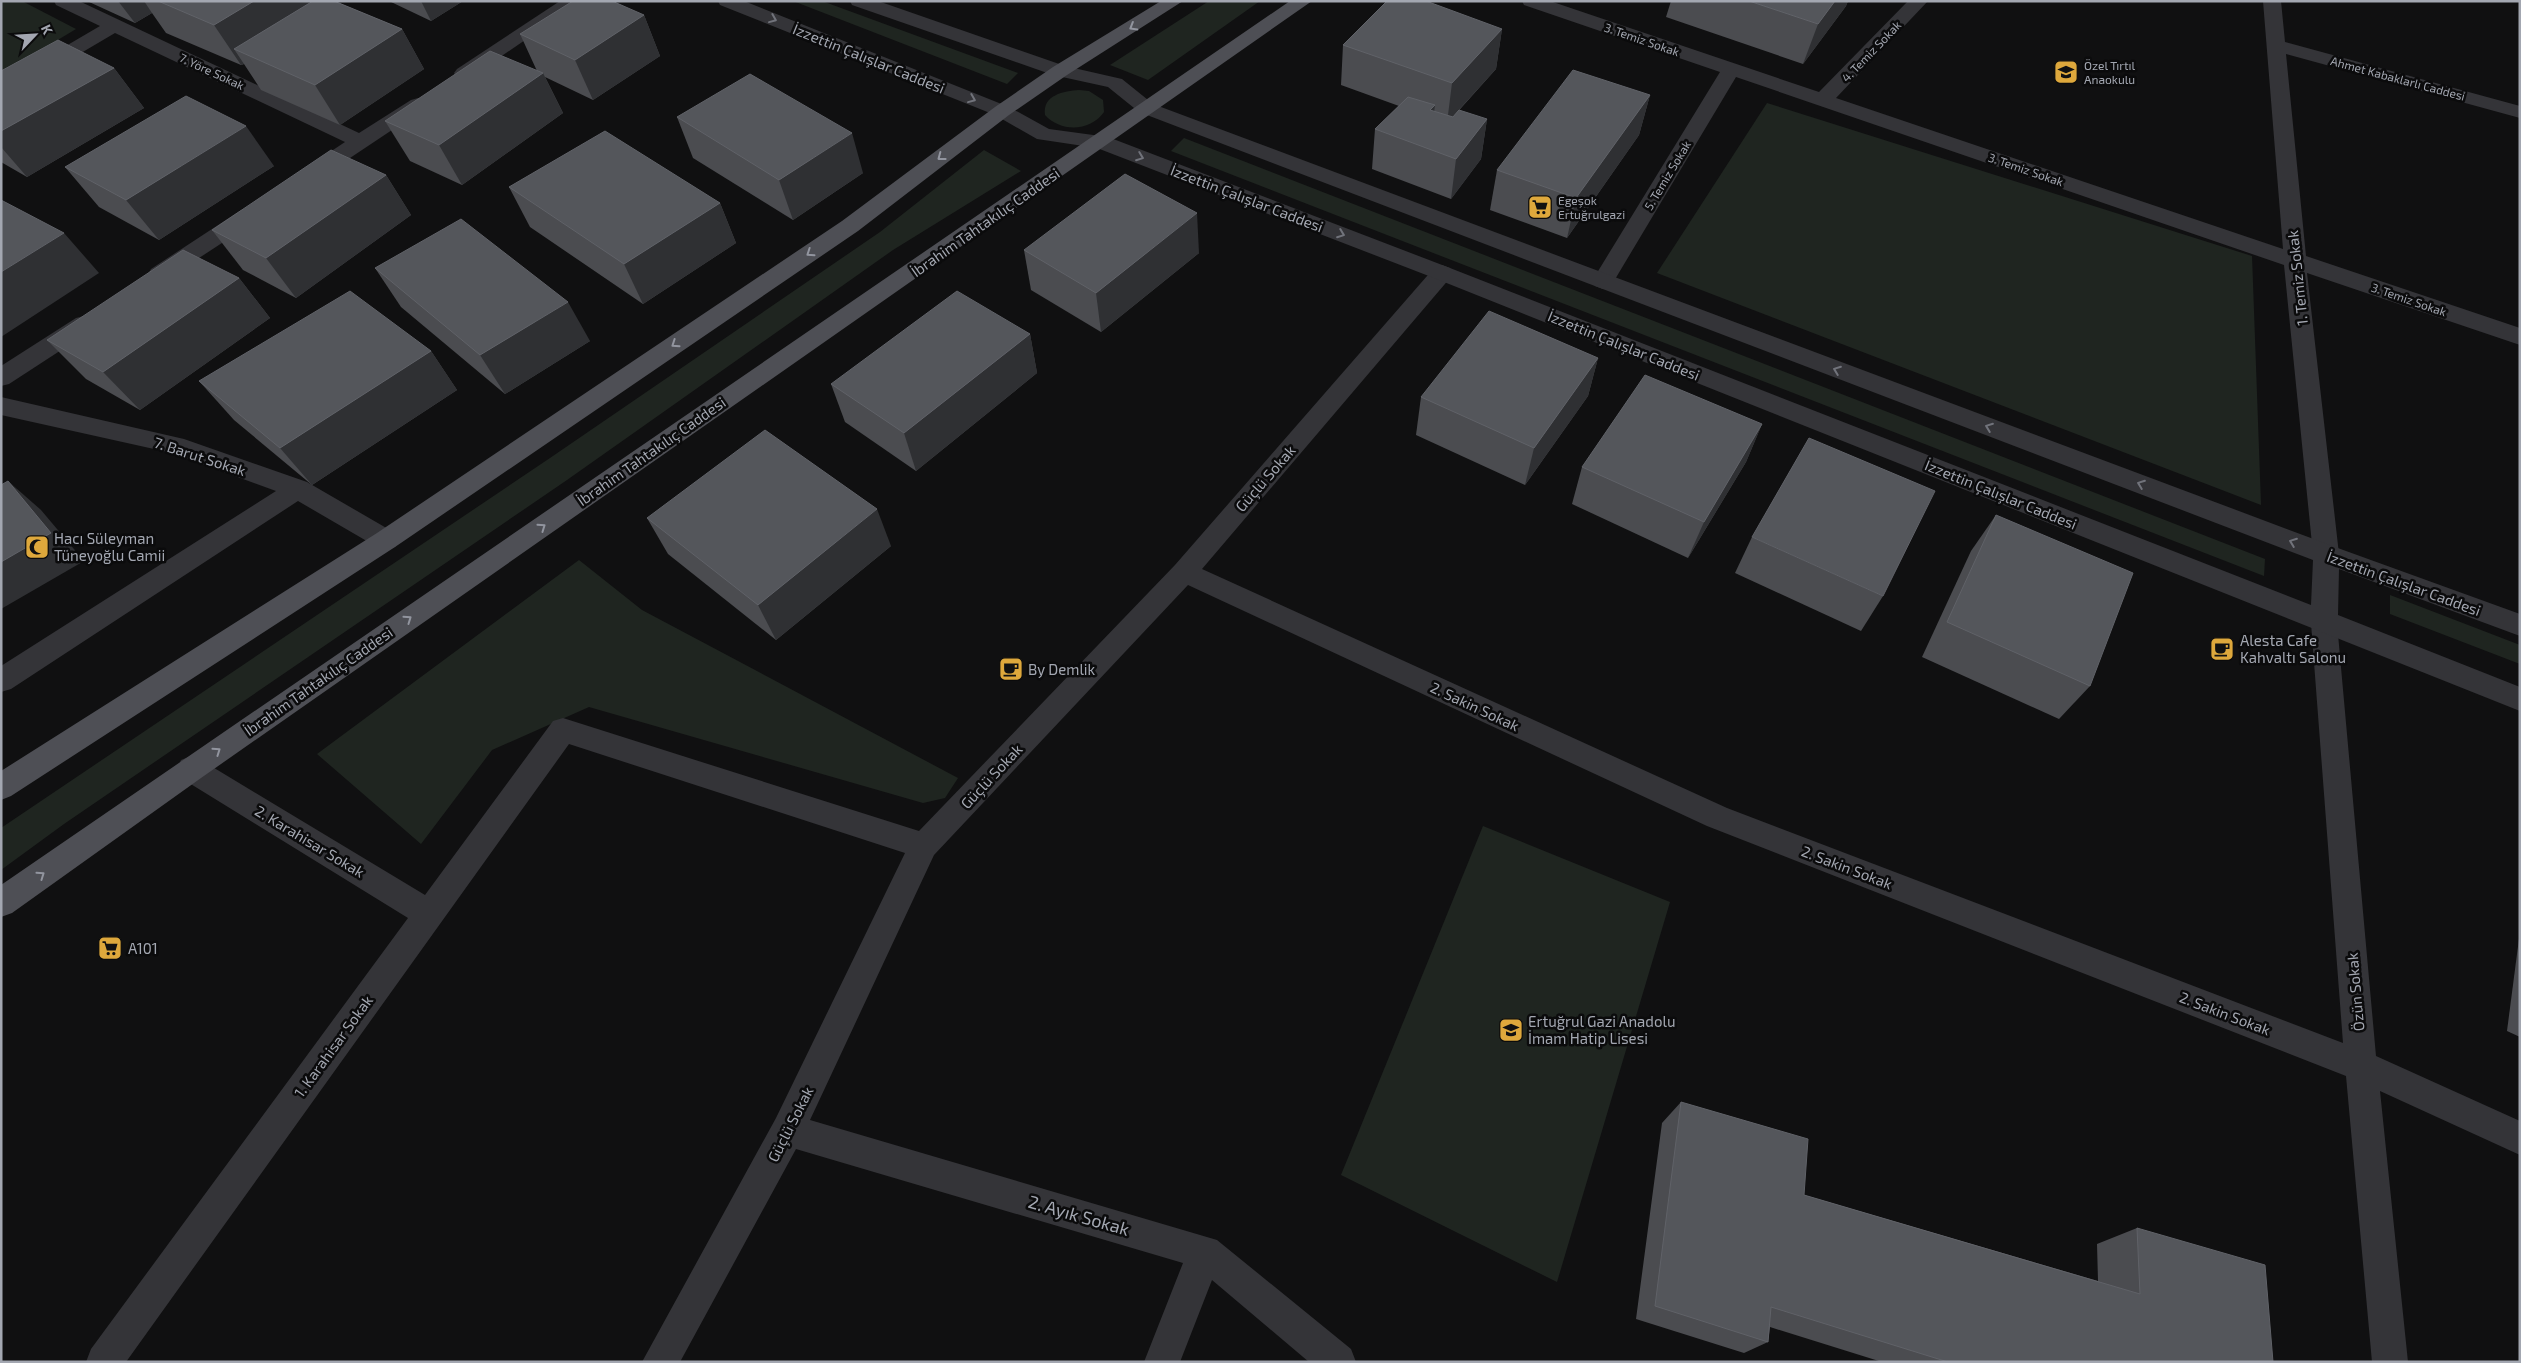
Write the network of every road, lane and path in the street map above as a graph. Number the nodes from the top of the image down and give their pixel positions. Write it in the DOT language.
graph roads {
  1 [pos="63,1"];
  2 [pos="573,1"];
  3 [pos="727,1"];
  4 [pos="859,1"];
  5 [pos="1174,1"];
  6 [pos="1303,1"];
  7 [pos="1531,1"];
  8 [pos="1919,1"];
  9 [pos="2272,1"];
  10 [pos="114,26"];
  11 [pos="2276,45"];
  12 [pos="1731,69"];
  13 [pos="1060,71"];
  14 [pos="1,92"];
  15 [pos="1822,100"];
  16 [pos="1146,108"];
  17 [pos="1002,111"];
  18 [pos="2520,112"];
  19 [pos="361,142"];
  20 [pos="1101,142"];
  21 [pos="295,185"];
  22 [pos="263,206"];
  23 [pos="2295,260"];
  24 [pos="1442,273"];
  25 [pos="1603,281"];
  26 [pos="140,287"];
  27 [pos="99,314"];
  28 [pos="2520,337"];
  29 [pos="1,378"];
  30 [pos="1,406"];
  31 [pos="298,489"];
  32 [pos="386,540"];
  33 [pos="2326,554"];
  34 [pos="1184,572"];
  35 [pos="2324,623"];
  36 [pos="2520,625"];
  37 [pos="1,681"];
  38 [pos="2520,699"];
  39 [pos="191,768"];
  40 [pos="1,787"];
  41 [pos="924,846"];
  42 [pos="1,903"];
  43 [pos="429,914"];
  44 [pos="2361,1066"];
  45 [pos="788,1130"];
  46 [pos="2520,1138"];
  47 [pos="1204,1252"];
  48 [pos="104,1362"];
  49 [pos="660,1362"];
  50 [pos="1162,1362"];
  51 [pos="1338,1362"];
  52 [pos="2390,1362"];
  1 -- 10 [label="street, 7. Yöre Sokak"];
  2 -- 19 [label="street"];
  3 -- 17 [label="street, İzzettin Çalışlar Caddesi, one-way"];
  4 -- 13 [label="street, İzzettin Çalışlar Caddesi"];
  5 -- 13 [label="main road, one-way"];
  6 -- 16 [label="main road, İbrahim Tahtakılıç Caddesi"];
  7 -- 12 [label="street, 3. Temiz Sokak"];
  8 -- 15 [label="street, 4. Temiz Sokak"];
  9 -- 11 [label="street, 1. Temiz Sokak"];
  10 -- 14 [label="street"];
  10 -- 19 [label="street, 7. Yöre Sokak"];
  11 -- 18 [label="street, Ahmet Kabaklarlı Caddesi"];
  11 -- 23 [label="street, 1. Temiz Sokak"];
  12 -- 15 [label="street, 3. Temiz Sokak"];
  12 -- 25 [label="street, 5. Temiz Sokak"];
  13 -- 16 [label="street, İzzettin Çalışlar Caddesi"];
  13 -- 17 [label="main road"];
  15 -- 23 [label="street, 3. Temiz Sokak"];
  16 -- 20 [label="main road, İbrahim Tahtakılıç Caddesi"];
  16 -- 25 [label="street, İzzettin Çalışlar Caddesi"];
  17 -- 20 [label="street, İzzettin Çalışlar Caddesi"];
  17 -- 32 [label="main road, one-way"];
  19 -- 21 [label="street"];
  20 -- 24 [label="street, İzzettin Çalışlar Caddesi, one-way"];
  39 -- 20 [label="main road, İbrahim Tahtakılıç Caddesi, one-way"];
  22 -- 26 [label="street"];
  23 -- 28 [label="street, 3. Temiz Sokak"];
  23 -- 33 [label="street, 1. Temiz Sokak"];
  24 -- 34 [label="street, Güçlü Sokak"];
  24 -- 35 [label="street, İzzettin Çalışlar Caddesi"];
  33 -- 25 [label="street, İzzettin Çalışlar Caddesi, one-way"];
  27 -- 29 [label="street"];
  30 -- 31 [label="street, 7. Barut Sokak"];
  31 -- 32 [label="street, 7. Barut Sokak"];
  31 -- 37 [label="street"];
  32 -- 40 [label="main road"];
  33 -- 35 [label="street, 1. Temiz Sokak"];
  33 -- 36 [label="street, İzzettin Çalışlar Caddesi"];
  34 -- 41 [label="street, Güçlü Sokak"];
  34 -- 44 [label="street, 2. Sakin Sokak"];
  35 -- 38 [label="street, İzzettin Çalışlar Caddesi"];
  35 -- 44 [label="street, Özün Sokak"];
  42 -- 39 [label="main road, İbrahim Tahtakılıç Caddesi, one-way"];
  39 -- 43 [label="street, 2. Karahisar Sokak"];
  41 -- 43 [label="street, 1. Karahisar Sokak"];
  41 -- 45 [label="street, Güçlü Sokak"];
  43 -- 48 [label="street, 1. Karahisar Sokak"];
  44 -- 46 [label="street, 2. Sakin Sokak"];
  44 -- 52 [label="street, Özün Sokak"];
  45 -- 47 [label="street, 2. Ayık Sokak"];
  45 -- 49 [label="street, Güçlü Sokak"];
  47 -- 50 [label="street"];
  47 -- 51 [label="street, 2. Ayık Sokak"];
}
